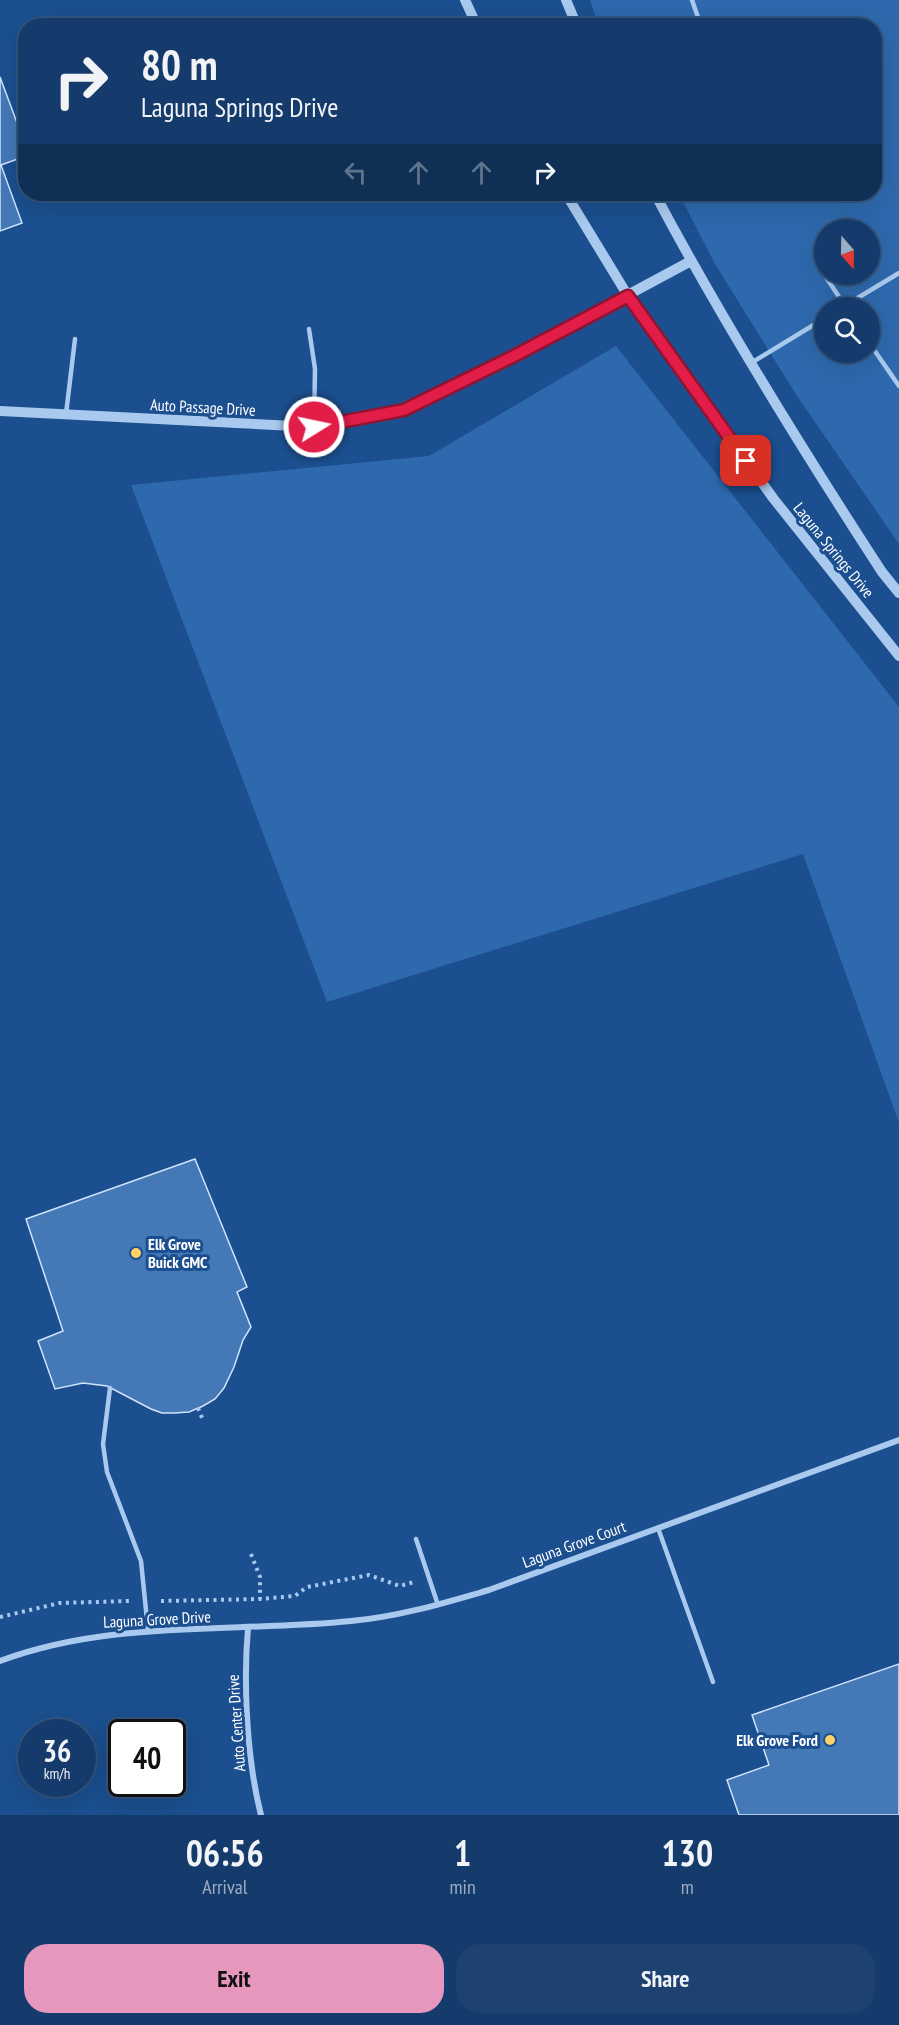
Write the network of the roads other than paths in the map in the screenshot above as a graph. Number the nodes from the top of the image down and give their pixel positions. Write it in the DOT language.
graph roads {
  1 [pos="465,0"];
  2 [pos="566,0"];
  3 [pos="692,0"];
  4 [pos="473,18"];
  5 [pos="574,18"];
  6 [pos="698,18"];
  7 [pos="570,201"];
  8 [pos="659,201"];
  9 [pos="691,261"];
  10 [pos="899,273"];
  11 [pos="628,296"];
  12 [pos="860,297"];
  13 [pos="814,325"];
  14 [pos="309,328"];
  15 [pos="75,339"];
  16 [pos="880,358"];
  17 [pos="750,364"];
  18 [pos="899,386"];
  19 [pos="0,411"];
  20 [pos="66,415"];
  21 [pos="314,427"];
  22 [pos="899,593"];
  23 [pos="899,656"];
  24 [pos="110,1388"];
  25 [pos="899,1440"];
  26 [pos="658,1528"];
  27 [pos="416,1539"];
  28 [pos="438,1605"];
  29 [pos="248,1628"];
  30 [pos="148,1630"];
  31 [pos="0,1661"];
  32 [pos="713,1682"];
  33 [pos="261,1815"];
  1 -- 4 [label="street"];
  2 -- 5 [label="street"];
  3 -- 6 [label="lane"];
  7 -- 11 [label="street, Laguna Springs Drive"];
  8 -- 9 [label="street, Laguna Springs Drive"];
  9 -- 11 [label="street, Auto Passage Drive"];
  9 -- 17 [label="street, Laguna Springs Drive"];
  10 -- 12 [label="lane"];
  11 -- 21 [label="street, Auto Passage Drive"];
  11 -- 23 [label="street, Laguna Springs Drive"];
  13 -- 17 [label="lane"];
  14 -- 21 [label="lane"];
  15 -- 20 [label="lane"];
  16 -- 18 [label="lane"];
  17 -- 22 [label="street, Laguna Springs Drive"];
  19 -- 20 [label="street, Auto Passage Drive"];
  20 -- 21 [label="street, Auto Passage Drive"];
  24 -- 30 [label="lane"];
  25 -- 26 [label="street, Laguna Grove Court"];
  26 -- 28 [label="street, Laguna Grove Court"];
  26 -- 32 [label="lane"];
  27 -- 28 [label="lane"];
  28 -- 29 [label="street, Laguna Grove Court"];
  29 -- 30 [label="street, Laguna Grove Drive"];
  29 -- 33 [label="street, Auto Center Drive"];
  30 -- 31 [label="street, Laguna Grove Drive"];
}
